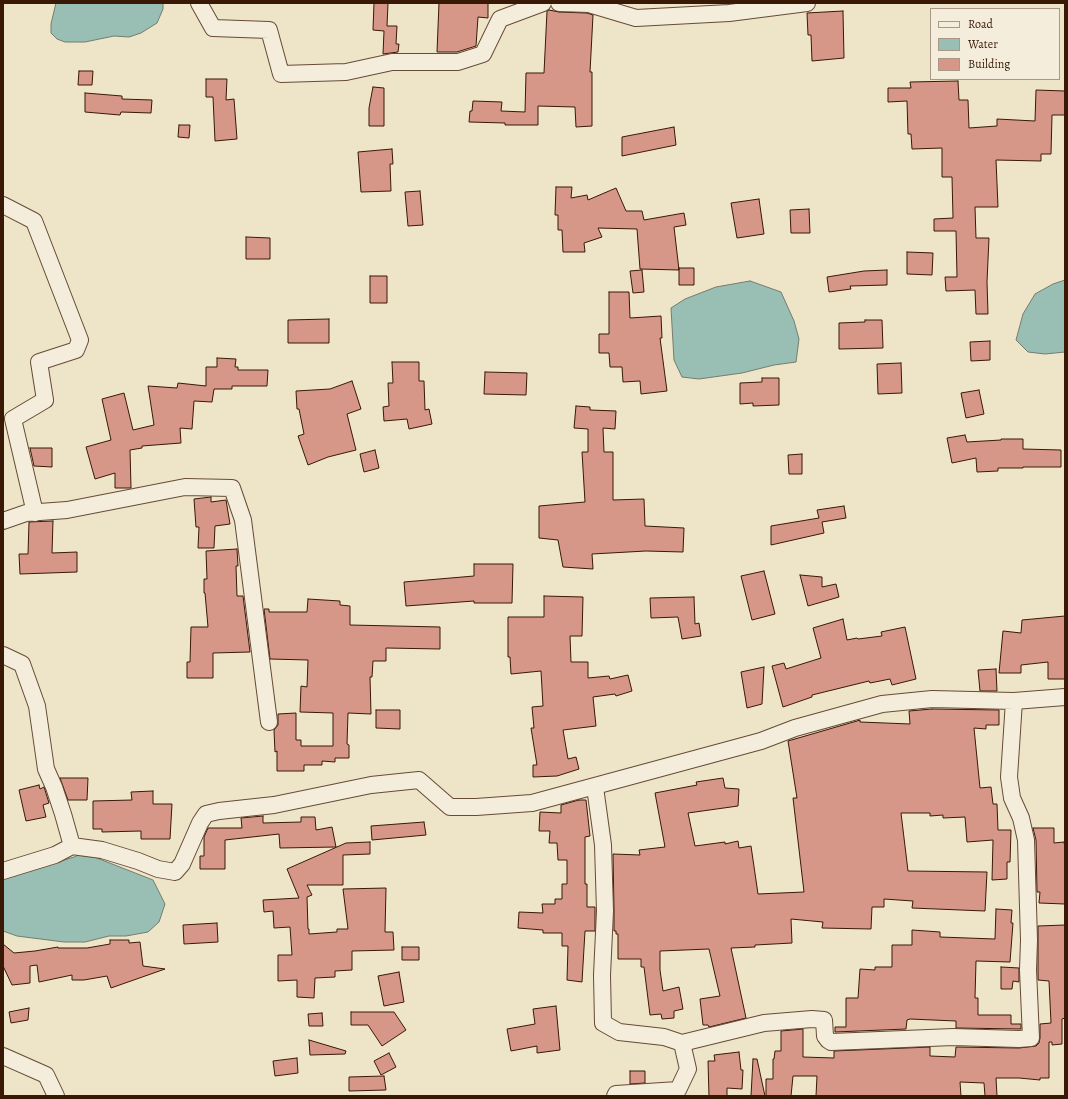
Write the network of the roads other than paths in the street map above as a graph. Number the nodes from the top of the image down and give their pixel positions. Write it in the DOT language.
graph roads {
  1 [pos="199,3"];
  2 [pos="543,3"];
  3 [pos="559,3"];
  4 [pos="807,3"];
  5 [pos="766,5"];
  6 [pos="3,205"];
  7 [pos="35,513"];
  8 [pos="3,522"];
  9 [pos="3,655"];
  10 [pos="1065,697"];
  11 [pos="1014,701"];
  12 [pos="269,722"];
  13 [pos="595,787"];
  14 [pos="72,846"];
  15 [pos="3,871"];
  16 [pos="682,1043"];
  17 [pos="3,1056"];
  18 [pos="56,1096"];
  19 [pos="615,1096"];
  1 -- 2 [label="street"];
  3 -- 5 [label="street"];
  4 -- 5 [label="street"];
  6 -- 7 [label="street"];
  7 -- 8 [label="street"];
  7 -- 12 [label="street"];
  9 -- 14 [label="street"];
  10 -- 11 [label="street"];
  11 -- 13 [label="street"];
  11 -- 16 [label="street"];
  13 -- 14 [label="street"];
  13 -- 16 [label="street"];
  14 -- 15 [label="street"];
  16 -- 19 [label="street"];
  17 -- 18 [label="street"];
}
